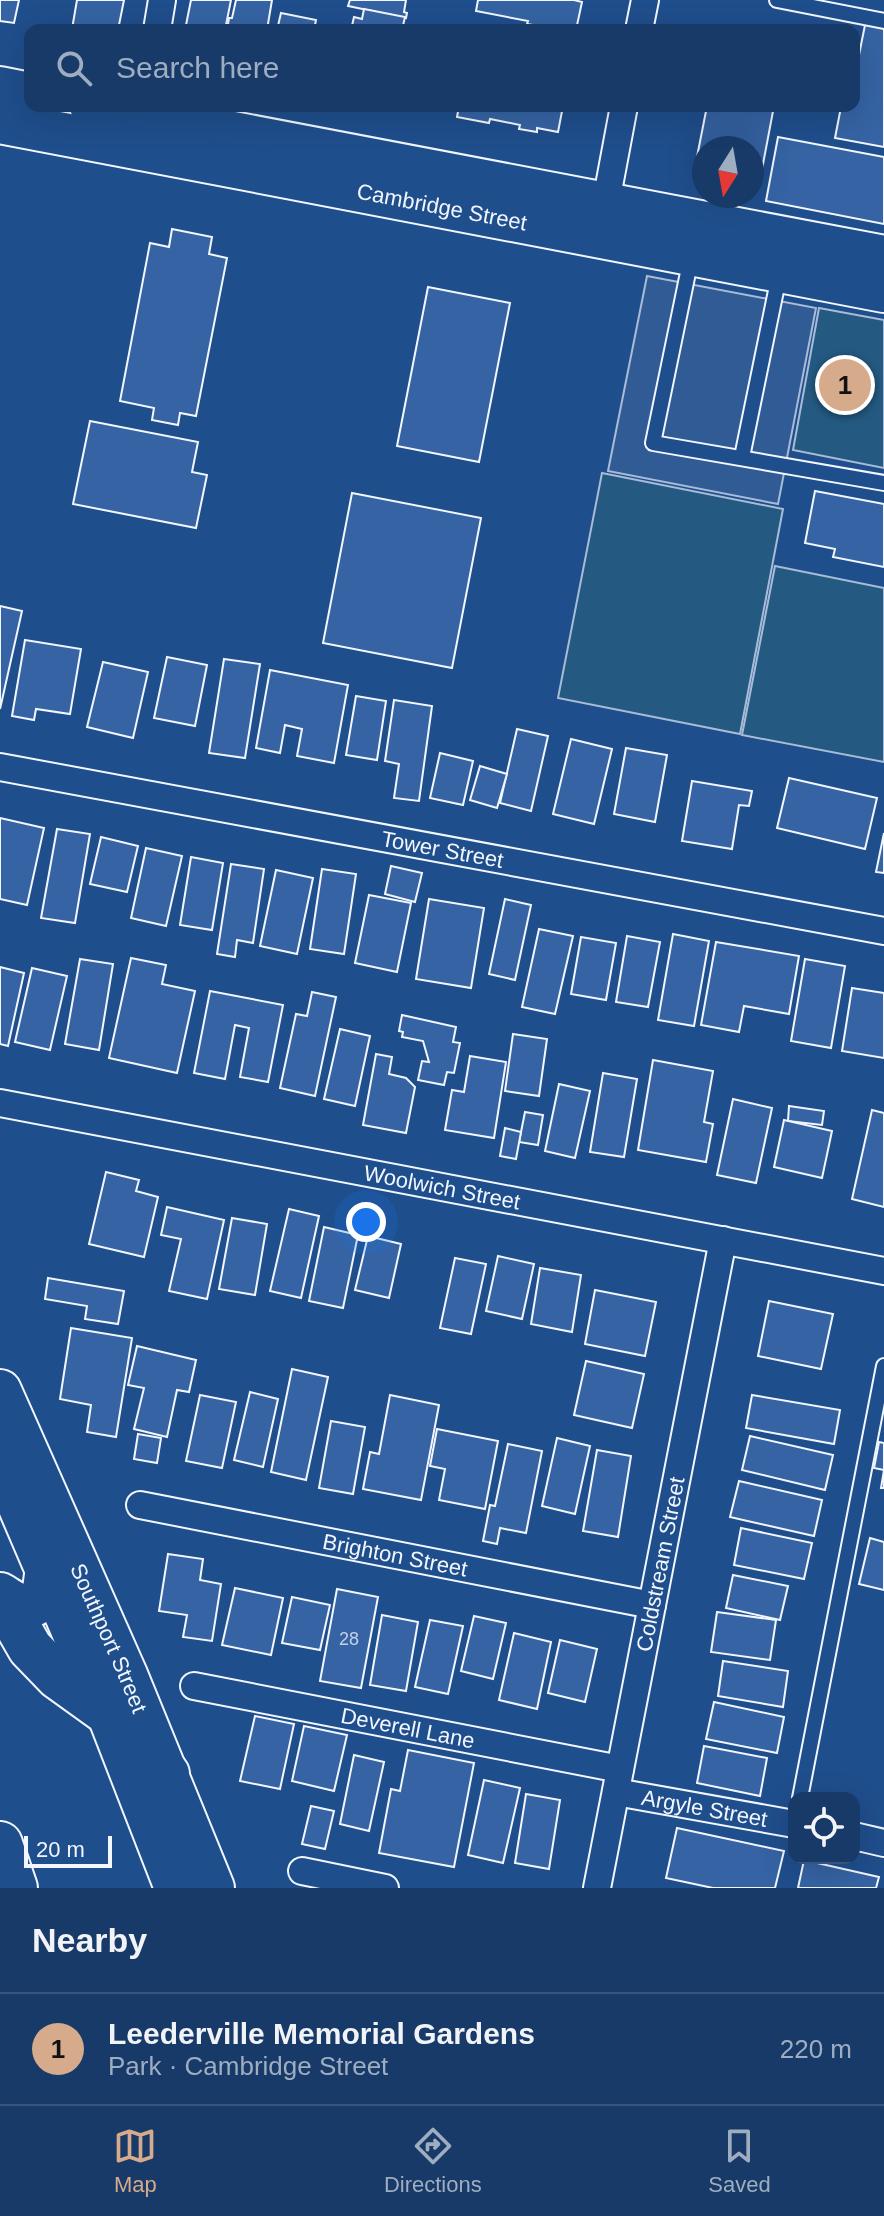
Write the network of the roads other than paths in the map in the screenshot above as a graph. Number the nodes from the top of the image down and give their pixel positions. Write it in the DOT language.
graph roads {
  1 [pos="162,0"];
  2 [pos="645,0"];
  3 [pos="777,0"];
  4 [pos="884,21"];
  5 [pos="158,24"];
  6 [pos="640,24"];
  7 [pos="0,88"];
  8 [pos="24,93"];
  9 [pos="106,112"];
  10 [pos="623,112"];
  11 [pos="0,122"];
  12 [pos="134,123"];
  13 [pos="602,221"];
  14 [pos="692,255"];
  15 [pos="884,257"];
  16 [pos="780,272"];
  17 [pos="884,291"];
  18 [pos="742,457"];
  19 [pos="884,483"];
  20 [pos="0,767"];
  21 [pos="884,931"];
  22 [pos="0,1103"];
  23 [pos="723,1240"];
  24 [pos="884,1271"];
  25 [pos="884,1366"];
  26 [pos="0,1391"];
  27 [pos="0,1461"];
  28 [pos="140,1505"];
  29 [pos="47,1575"];
  30 [pos="0,1596"];
  31 [pos="652,1605"];
  32 [pos="194,1686"];
  33 [pos="108,1713"];
  34 [pos="167,1774"];
  35 [pos="618,1781"];
  36 [pos="801,1792"];
  37 [pos="788,1823"];
  38 [pos="860,1837"];
  39 [pos="884,1843"];
  40 [pos="0,1844"];
  41 [pos="302,1871"];
  42 [pos="15,1888"];
  43 [pos="176,1888"];
  44 [pos="213,1888"];
  45 [pos="385,1888"];
  46 [pos="597,1888"];
  1 -- 5 [label="street"];
  2 -- 6 [label="street"];
  3 -- 4 [label="lane"];
  7 -- 8 [label="main road"];
  9 -- 12 [label="main road, Cambridge Street"];
  10 -- 13 [label="street"];
  11 -- 12 [label="main road, Cambridge Street"];
  12 -- 13 [label="main road, Cambridge Street"];
  13 -- 14 [label="main road, Cambridge Street"];
  13 -- 15 [label="main road, Cambridge Street"];
  14 -- 16 [label="main road, Cambridge Street"];
  14 -- 18 [label="lane"];
  16 -- 17 [label="main road, Cambridge Street"];
  16 -- 18 [label="lane"];
  18 -- 19 [label="lane"];
  20 -- 21 [label="street, Tower Street"];
  22 -- 23 [label="street, Woolwich Street"];
  23 -- 24 [label="street, Woolwich Street"];
  23 -- 31 [label="street, Coldstream Street"];
  25 -- 36 [label="lane"];
  26 -- 34 [label="main road, Southport Street"];
  27 -- 29 [label="main road, Southport Street"];
  28 -- 31 [label="street, Brighton Street"];
  29 -- 30 [label="highway"];
  29 -- 33 [label="main road, Southport Street"];
  30 -- 33 [label="highway"];
  31 -- 35 [label="street, Coldstream Street"];
  32 -- 35 [label="street, Deverell Lane"];
  33 -- 34 [label="highway"];
  33 -- 43 [label="main road, Southport Street"];
  34 -- 44 [label="main road, Southport Street"];
  35 -- 37 [label="street, Argyle Street"];
  35 -- 46 [label="street, Coldstream Street"];
  38 -- 39 [label="street"];
  40 -- 42 [label="highway"];
  41 -- 45 [label="street"];
}
